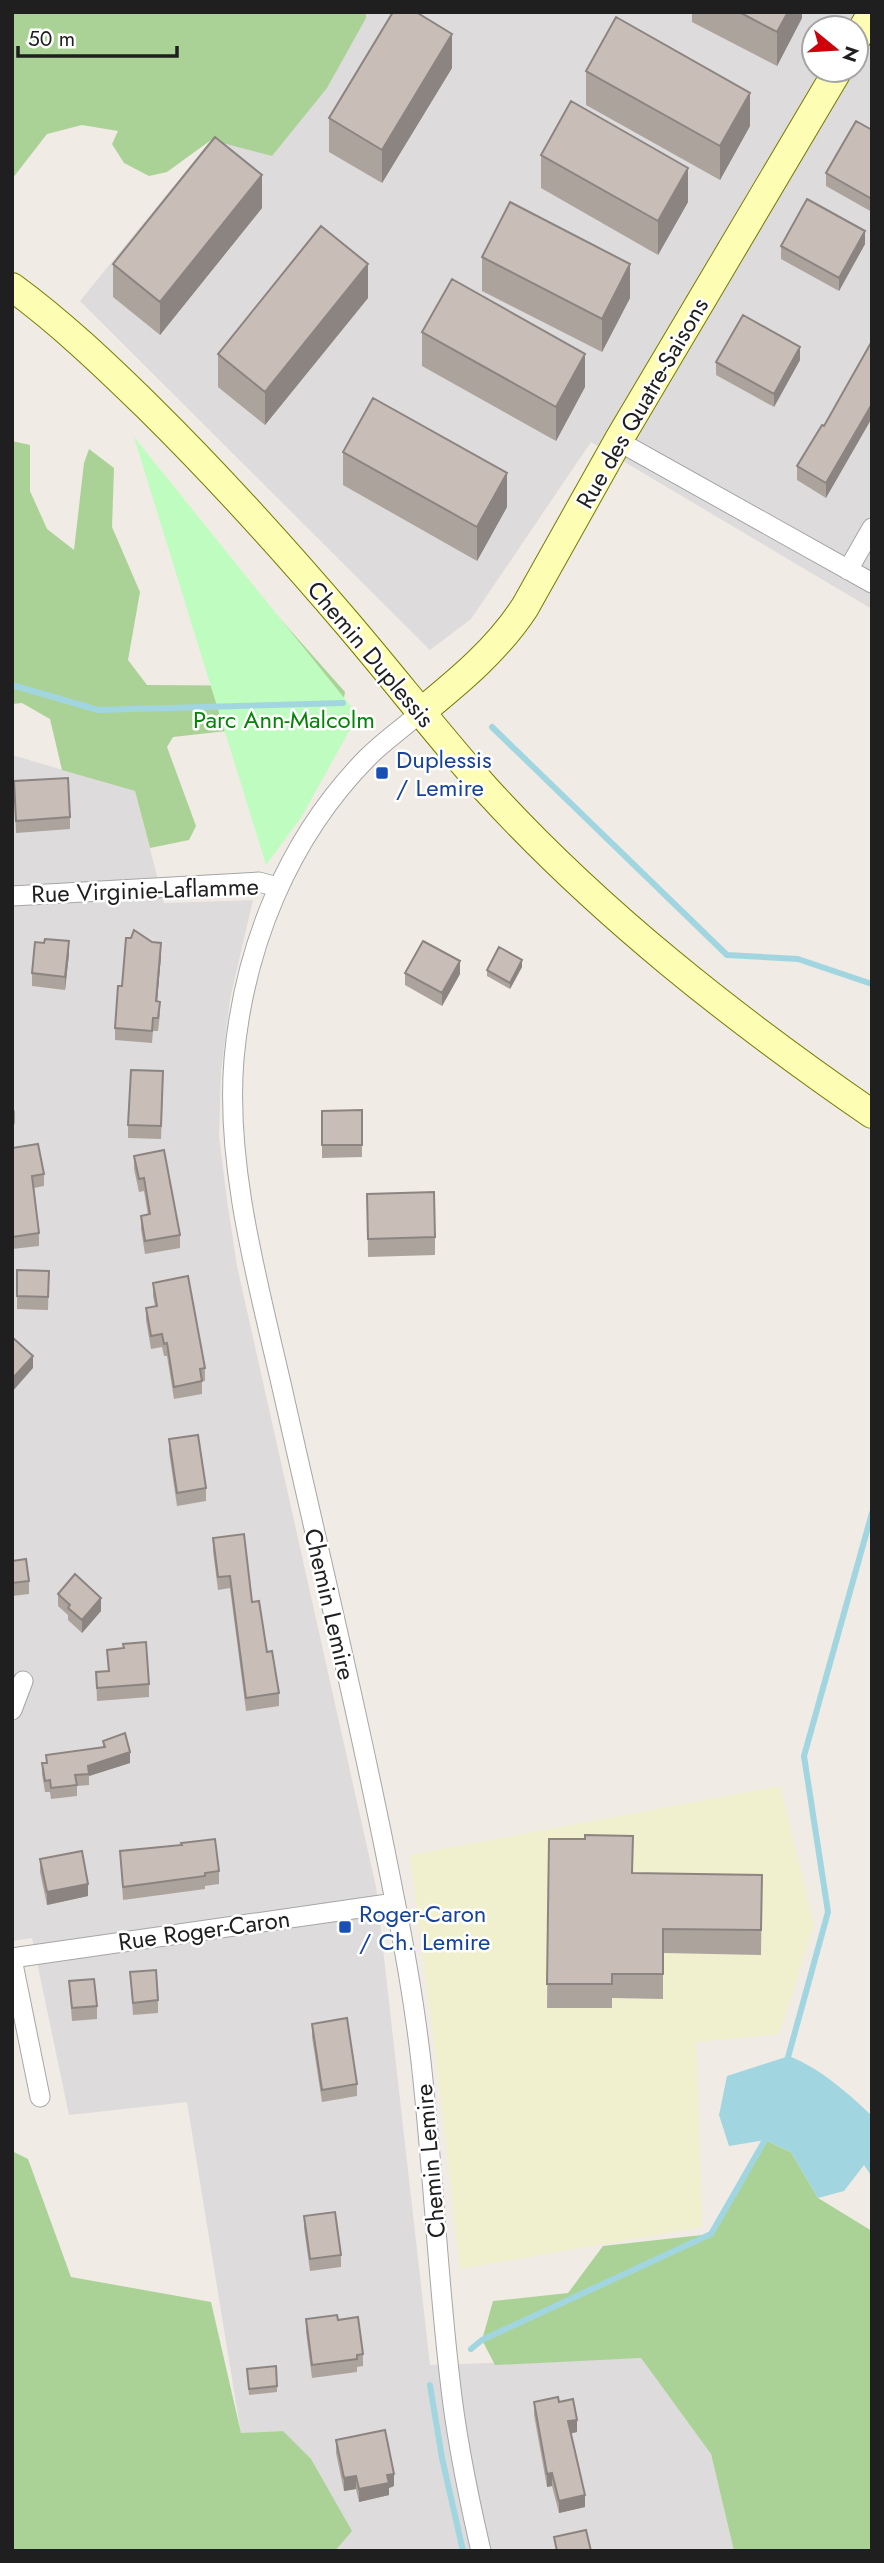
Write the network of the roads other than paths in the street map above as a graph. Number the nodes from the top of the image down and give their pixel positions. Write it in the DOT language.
graph roads {
  1 [pos="830,84"];
  2 [pos="12,287"];
  3 [pos="618,441"];
  4 [pos="872,528"];
  5 [pos="848,570"];
  6 [pos="872,583"];
  7 [pos="420,713"];
  8 [pos="277,887"];
  9 [pos="12,896"];
  10 [pos="872,1114"];
  11 [pos="23,1681"];
  12 [pos="12,1710"];
  13 [pos="395,1903"];
  14 [pos="12,1959"];
  15 [pos="40,2097"];
  16 [pos="481,2551"];
  1 -- 3 [label="street, Rue des Quatre-Saisons"];
  2 -- 7 [label="street, Chemin Duplessis"];
  3 -- 5 [label="street"];
  3 -- 7 [label="street, Rue des Quatre-Saisons"];
  4 -- 5 [label="street"];
  5 -- 6 [label="street"];
  7 -- 8 [label="street, Chemin Lemire"];
  7 -- 10 [label="street, Chemin Duplessis"];
  8 -- 9 [label="street, Rue Virginie-Laflamme"];
  8 -- 13 [label="street, Chemin Lemire"];
  11 -- 12 [label="street"];
  13 -- 14 [label="street, Rue Roger-Caron"];
  13 -- 16 [label="street, Chemin Lemire"];
  14 -- 15 [label="street"];
}
